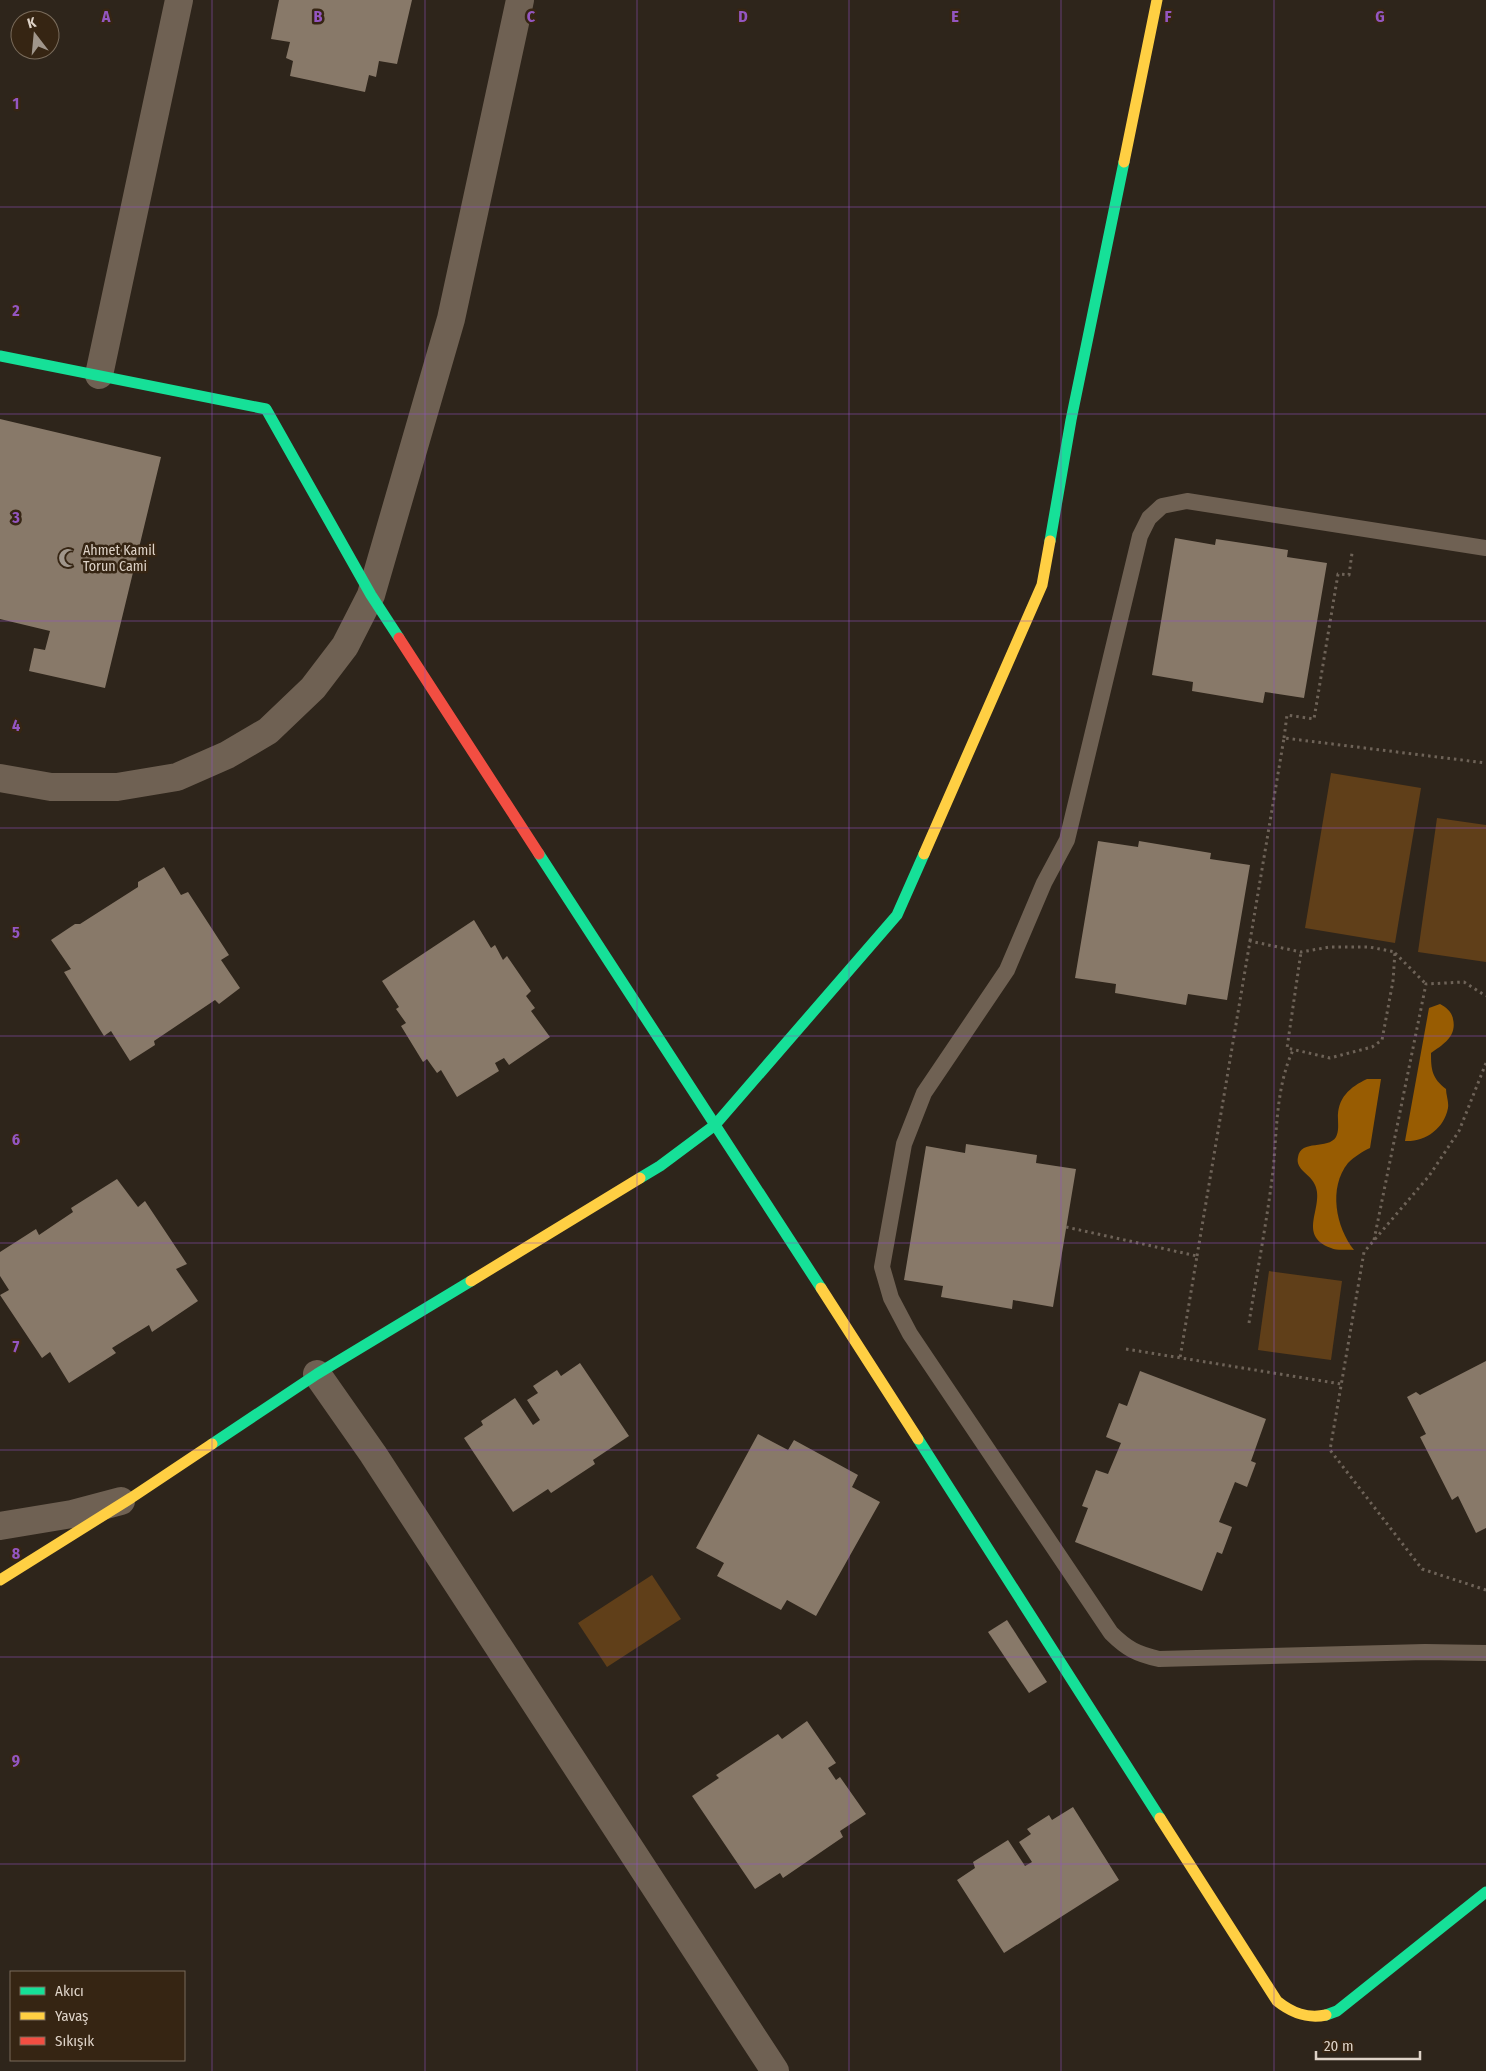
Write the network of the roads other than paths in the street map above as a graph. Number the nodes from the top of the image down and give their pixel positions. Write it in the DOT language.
graph roads {
  1 [pos="179,0"];
  2 [pos="520,0"];
  3 [pos="1158,0"];
  4 [pos="0,356"];
  5 [pos="98,375"];
  6 [pos="1486,548"];
  7 [pos="370,595"];
  8 [pos="0,778"];
  9 [pos="715,1125"];
  10 [pos="317,1374"];
  11 [pos="131,1498"];
  12 [pos="0,1526"];
  13 [pos="0,1580"];
  14 [pos="1486,1653"];
  15 [pos="1486,1892"];
  16 [pos="776,2071"];
  1 -- 5 [label="street"];
  2 -- 7 [label="street"];
  3 -- 9 [label="street"];
  4 -- 5 [label="street"];
  5 -- 7 [label="street"];
  6 -- 14 [label="lane"];
  7 -- 8 [label="street"];
  7 -- 9 [label="street"];
  9 -- 10 [label="street"];
  9 -- 15 [label="street"];
  10 -- 11 [label="street"];
  10 -- 16 [label="street"];
  11 -- 12 [label="street"];
  11 -- 13 [label="street"];
}
